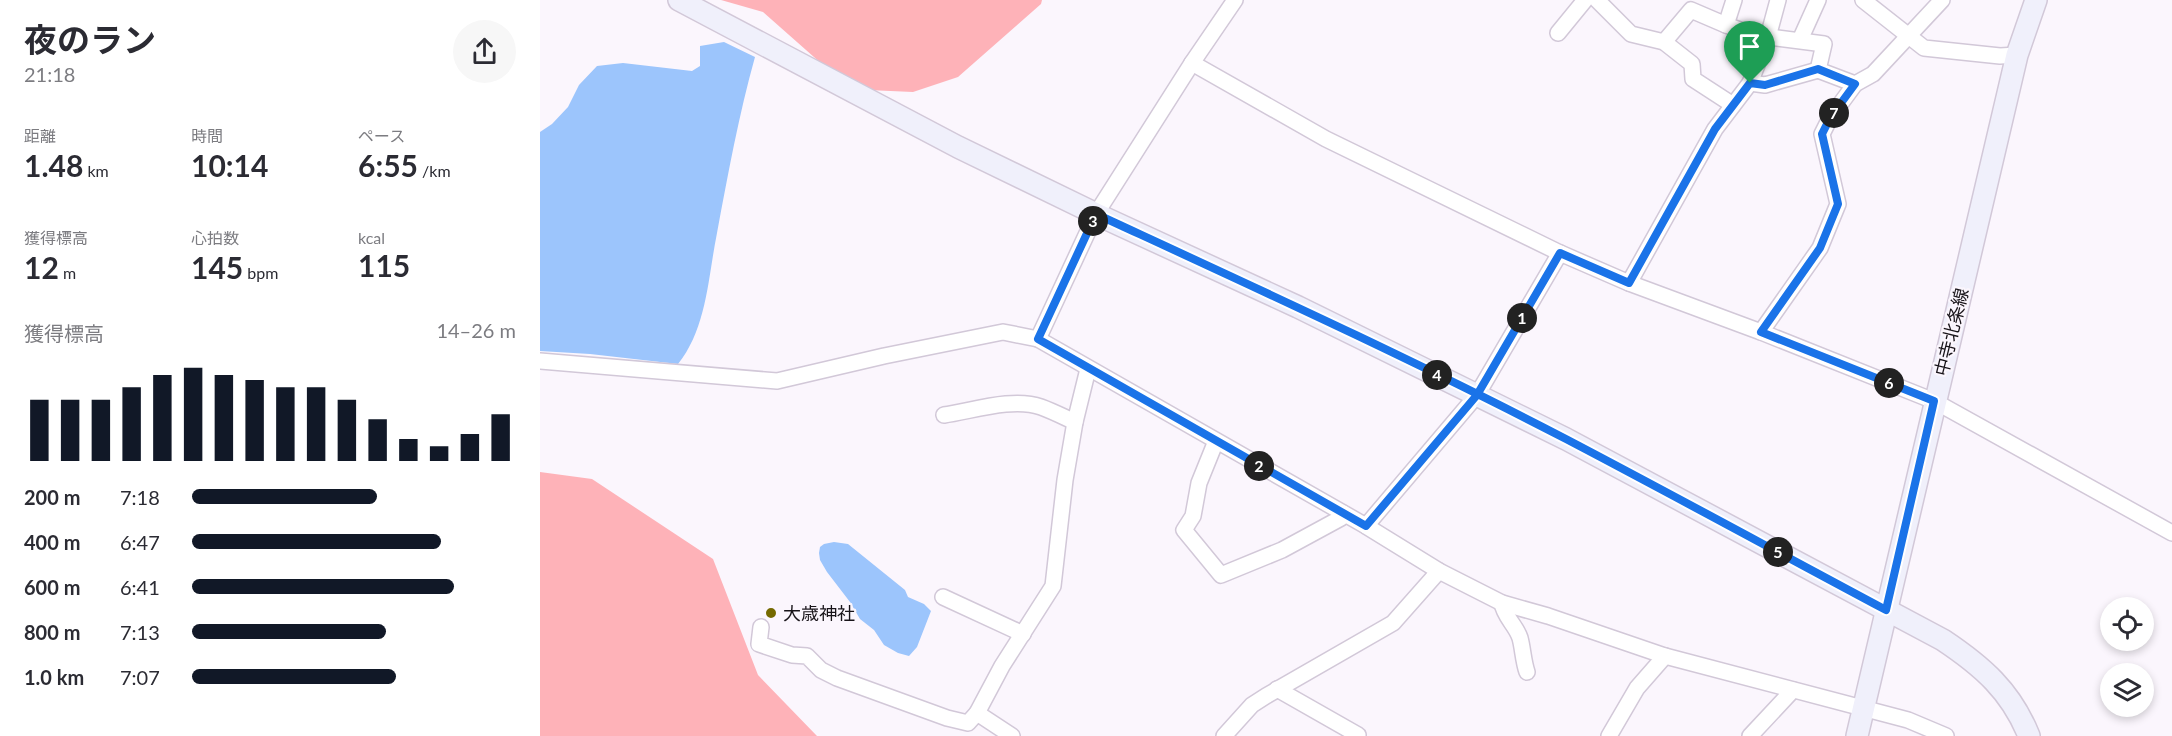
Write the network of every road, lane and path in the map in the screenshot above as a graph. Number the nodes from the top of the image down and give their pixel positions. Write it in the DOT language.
graph roads {
  1 [pos="679,0"];
  2 [pos="1234,0"];
  3 [pos="1585,0"];
  4 [pos="1597,0"];
  5 [pos="1734,0"];
  6 [pos="1778,0"];
  7 [pos="1818,0"];
  8 [pos="1863,0"];
  9 [pos="1942,0"];
  10 [pos="2036,0"];
  11 [pos="1726,25"];
  12 [pos="1558,33"];
  13 [pos="1909,36"];
  14 [pos="1768,37"];
  15 [pos="1800,40"];
  16 [pos="1664,42"];
  17 [pos="2017,55"];
  18 [pos="1192,63"];
  19 [pos="1818,69"];
  20 [pos="1750,83"];
  21 [pos="1855,84"];
  22 [pos="1733,105"];
  23 [pos="1096,214"];
  24 [pos="1560,253"];
  25 [pos="1629,283"];
  26 [pos="1761,332"];
  27 [pos="1038,339"];
  28 [pos="540,361"];
  29 [pos="1088,369"];
  30 [pos="1477,395"];
  31 [pos="1934,401"];
  32 [pos="944,415"];
  33 [pos="1075,422"];
  34 [pos="1216,441"];
  35 [pos="1343,513"];
  36 [pos="1366,526"];
  37 [pos="2172,533"];
  38 [pos="1439,571"];
  39 [pos="943,597"];
  40 [pos="1502,603"];
  41 [pos="1886,610"];
  42 [pos="761,627"];
  43 [pos="1023,634"];
  44 [pos="1665,656"];
  45 [pos="1527,672"];
  46 [pos="1277,689"];
  47 [pos="1793,690"];
  48 [pos="1865,709"];
  49 [pos="977,713"];
  50 [pos="1358,735"];
  51 [pos="1012,736"];
  52 [pos="1224,736"];
  53 [pos="1609,736"];
  54 [pos="1750,736"];
  55 [pos="1857,736"];
  56 [pos="1946,736"];
  57 [pos="2029,736"];
  1 -- 23 [label="street"];
  2 -- 18 [label="street"];
  3 -- 12 [label="street"];
  4 -- 16 [label="street"];
  5 -- 11 [label="street"];
  6 -- 14 [label="street"];
  7 -- 15 [label="street"];
  8 -- 13 [label="street"];
  9 -- 13 [label="street"];
  10 -- 17 [label="street, 中寺北条線"];
  11 -- 14 [label="street"];
  11 -- 16 [label="street"];
  13 -- 17 [label="street"];
  13 -- 21 [label="street"];
  14 -- 15 [label="street"];
  14 -- 20 [label="street"];
  15 -- 19 [label="street"];
  16 -- 22 [label="street"];
  17 -- 31 [label="street, 中寺北条線"];
  18 -- 23 [label="street"];
  18 -- 24 [label="street"];
  19 -- 20 [label="street"];
  19 -- 21 [label="street"];
  20 -- 22 [label="street"];
  21 -- 26 [label="street"];
  22 -- 25 [label="street"];
  23 -- 27 [label="street"];
  23 -- 30 [label="street"];
  24 -- 25 [label="street"];
  24 -- 30 [label="street"];
  25 -- 26 [label="street"];
  26 -- 31 [label="street"];
  27 -- 28 [label="street"];
  27 -- 29 [label="street"];
  29 -- 33 [label="street"];
  29 -- 34 [label="street"];
  30 -- 36 [label="street"];
  30 -- 41 [label="street"];
  31 -- 37 [label="street"];
  31 -- 41 [label="street, 中寺北条線"];
  32 -- 33 [label="street"];
  33 -- 43 [label="street"];
  34 -- 35 [label="street"];
  34 -- 35 [label="street"];
  35 -- 36 [label="street"];
  36 -- 38 [label="street"];
  38 -- 40 [label="street"];
  38 -- 46 [label="street"];
  39 -- 43 [label="street"];
  40 -- 44 [label="street"];
  40 -- 45 [label="street"];
  41 -- 48 [label="street, 中寺北条線"];
  41 -- 57 [label="street"];
  42 -- 49 [label="street"];
  43 -- 49 [label="street"];
  44 -- 47 [label="street"];
  44 -- 53 [label="street"];
  46 -- 50 [label="street"];
  46 -- 52 [label="street"];
  47 -- 48 [label="street"];
  47 -- 54 [label="street"];
  48 -- 55 [label="street, 中寺北条線"];
  48 -- 56 [label="street"];
  49 -- 51 [label="street"];
}
